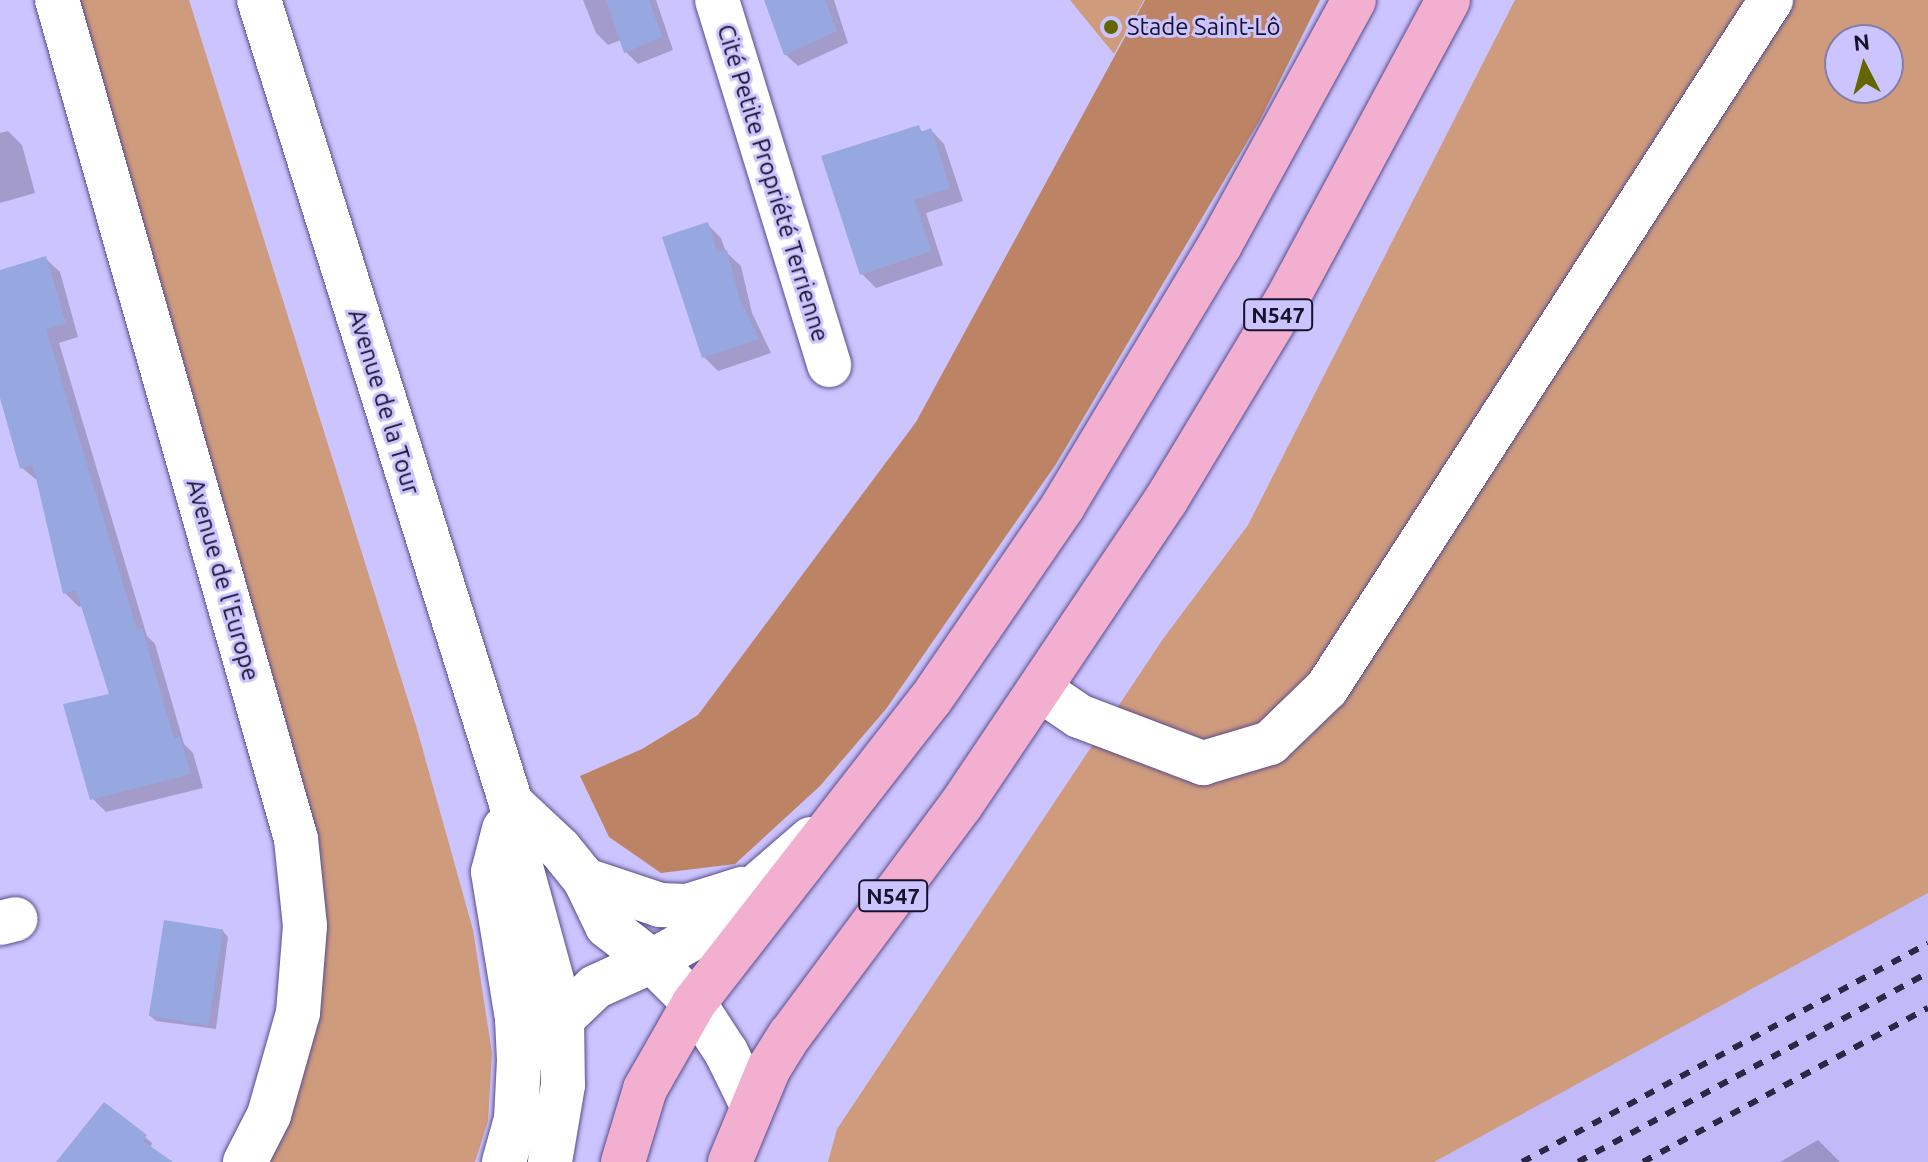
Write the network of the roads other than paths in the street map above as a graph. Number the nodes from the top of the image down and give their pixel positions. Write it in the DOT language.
graph roads {
  1 [pos="57,0"];
  2 [pos="259,0"];
  3 [pos="717,0"];
  4 [pos="1354,0"];
  5 [pos="1448,0"];
  6 [pos="1771,0"];
  7 [pos="829,365"];
  8 [pos="1041,690"];
  9 [pos="511,803"];
  10 [pos="849,808"];
  11 [pos="585,880"];
  12 [pos="756,883"];
  13 [pos="652,961"];
  14 [pos="694,1003"];
  15 [pos="562,1017"];
  16 [pos="519,1060"];
  17 [pos="752,1105"];
  18 [pos="245,1162"];
  19 [pos="504,1162"];
  20 [pos="550,1162"];
  21 [pos="623,1162"];
  22 [pos="730,1162"];
  1 -- 18 [label="street, Avenue de l'Europe"];
  2 -- 9 [label="street, Avenue de la Tour"];
  3 -- 7 [label="street, Cité Petite Propriété Terrienne"];
  4 -- 10 [label="main road"];
  5 -- 8 [label="main road, N547"];
  6 -- 8 [label="street"];
  8 -- 17 [label="main road, N547"];
  9 -- 11 [label="street, Avenue de la Tour"];
  9 -- 15 [label="street, Avenue de la Tour"];
  9 -- 16 [label="street"];
  10 -- 12 [label="street"];
  10 -- 14 [label="main road"];
  11 -- 12 [label="street"];
  11 -- 13 [label="street, Avenue de la Tour"];
  12 -- 13 [label="street"];
  13 -- 14 [label="street, Avenue de la Tour"];
  13 -- 15 [label="street"];
  14 -- 17 [label="street, Avenue de la Tour"];
  14 -- 21 [label="main road"];
  15 -- 16 [label="street"];
  15 -- 20 [label="street, Avenue de la Tour"];
  16 -- 19 [label="street"];
  17 -- 22 [label="main road, N547"];
}
